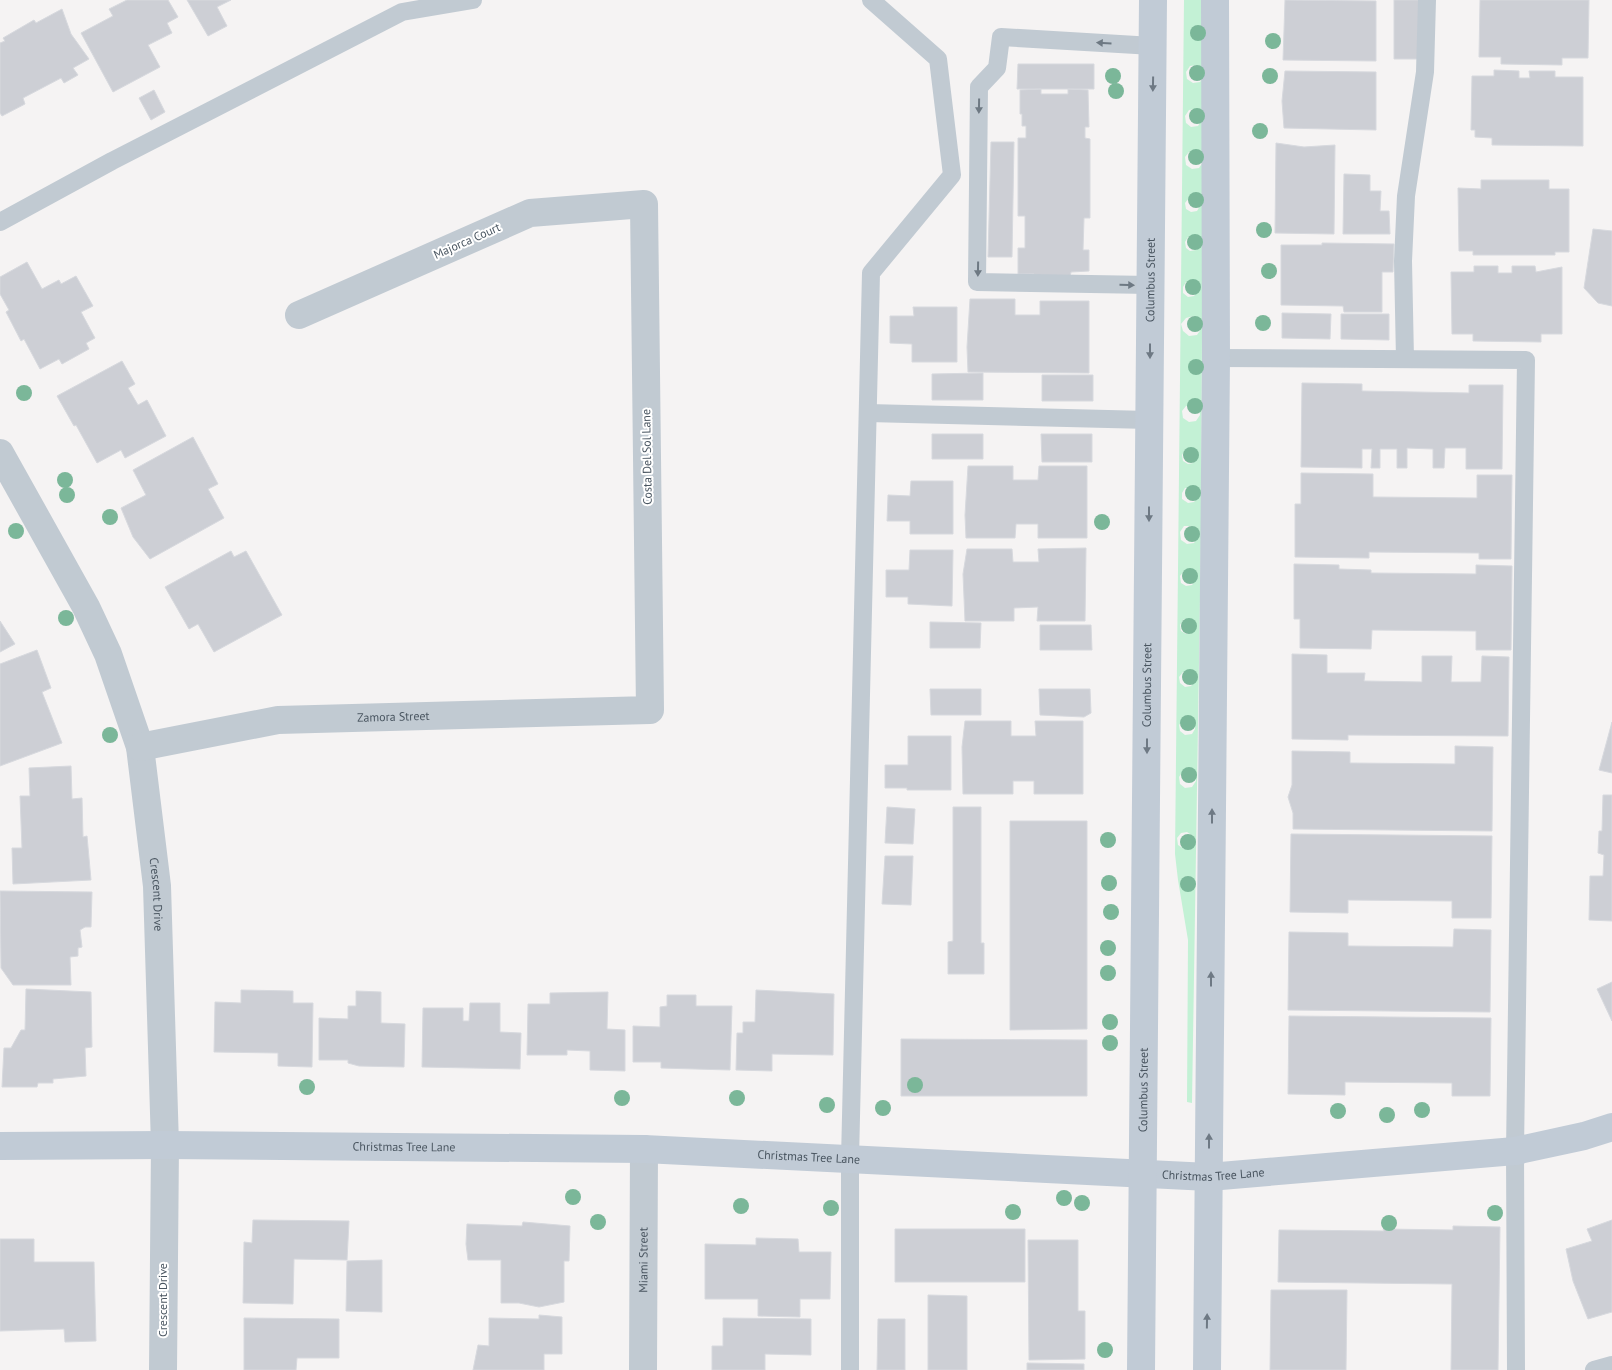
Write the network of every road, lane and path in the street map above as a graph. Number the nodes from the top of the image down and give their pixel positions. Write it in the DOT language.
graph roads {
  1 [pos="473,0"];
  2 [pos="871,0"];
  3 [pos="1153,0"];
  4 [pos="1215,0"];
  5 [pos="1427,0"];
  6 [pos="1153,46"];
  7 [pos="644,204"];
  8 [pos="0,222"];
  9 [pos="1150,285"];
  10 [pos="299,315"];
  11 [pos="1216,358"];
  12 [pos="1405,359"];
  13 [pos="868,413"];
  14 [pos="1149,420"];
  15 [pos="0,453"];
  16 [pos="650,710"];
  17 [pos="140,747"];
  18 [pos="1612,1127"];
  19 [pos="165,1145"];
  20 [pos="0,1146"];
  21 [pos="644,1149"];
  22 [pos="1515,1151"];
  23 [pos="850,1159"];
  24 [pos="1143,1174"];
  25 [pos="1209,1177"];
  26 [pos="1612,1365"];
  27 [pos="163,1370"];
  28 [pos="643,1370"];
  29 [pos="850,1370"];
  30 [pos="1141,1370"];
  31 [pos="1207,1370"];
  32 [pos="1516,1370"];
  33 [pos="1594,1370"];
  1 -- 8 [label="lane"];
  2 -- 13 [label="lane"];
  3 -- 6 [label="main road, Columbus Street"];
  4 -- 11 [label="main road"];
  5 -- 12 [label="lane"];
  6 -- 9 [label="main road, Columbus Street, one-way"];
  6 -- 9 [label="lane, one-way"];
  7 -- 10 [label="street, Majorca Court"];
  7 -- 16 [label="street, Costa Del Sol Lane"];
  9 -- 14 [label="main road, Columbus Street, one-way"];
  11 -- 12 [label="lane"];
  25 -- 11 [label="main road, one-way"];
  12 -- 22 [label="lane"];
  13 -- 14 [label="lane"];
  13 -- 23 [label="lane"];
  14 -- 24 [label="main road, Columbus Street, one-way"];
  15 -- 17 [label="street, Crescent Drive"];
  16 -- 17 [label="street, Zamora Street"];
  17 -- 19 [label="street, Crescent Drive"];
  18 -- 22 [label="main road, Christmas Tree Lane"];
  19 -- 20 [label="main road, Christmas Tree Lane"];
  19 -- 21 [label="main road, Christmas Tree Lane"];
  19 -- 27 [label="street, Crescent Drive"];
  21 -- 23 [label="main road, Christmas Tree Lane"];
  21 -- 28 [label="street, Miami Street"];
  22 -- 25 [label="main road, Christmas Tree Lane"];
  22 -- 32 [label="lane"];
  23 -- 24 [label="main road, Christmas Tree Lane"];
  23 -- 29 [label="lane"];
  24 -- 25 [label="main road, Christmas Tree Lane"];
  24 -- 30 [label="main road, Columbus Street"];
  31 -- 25 [label="main road, one-way"];
  26 -- 33 [label="lane"];
}
